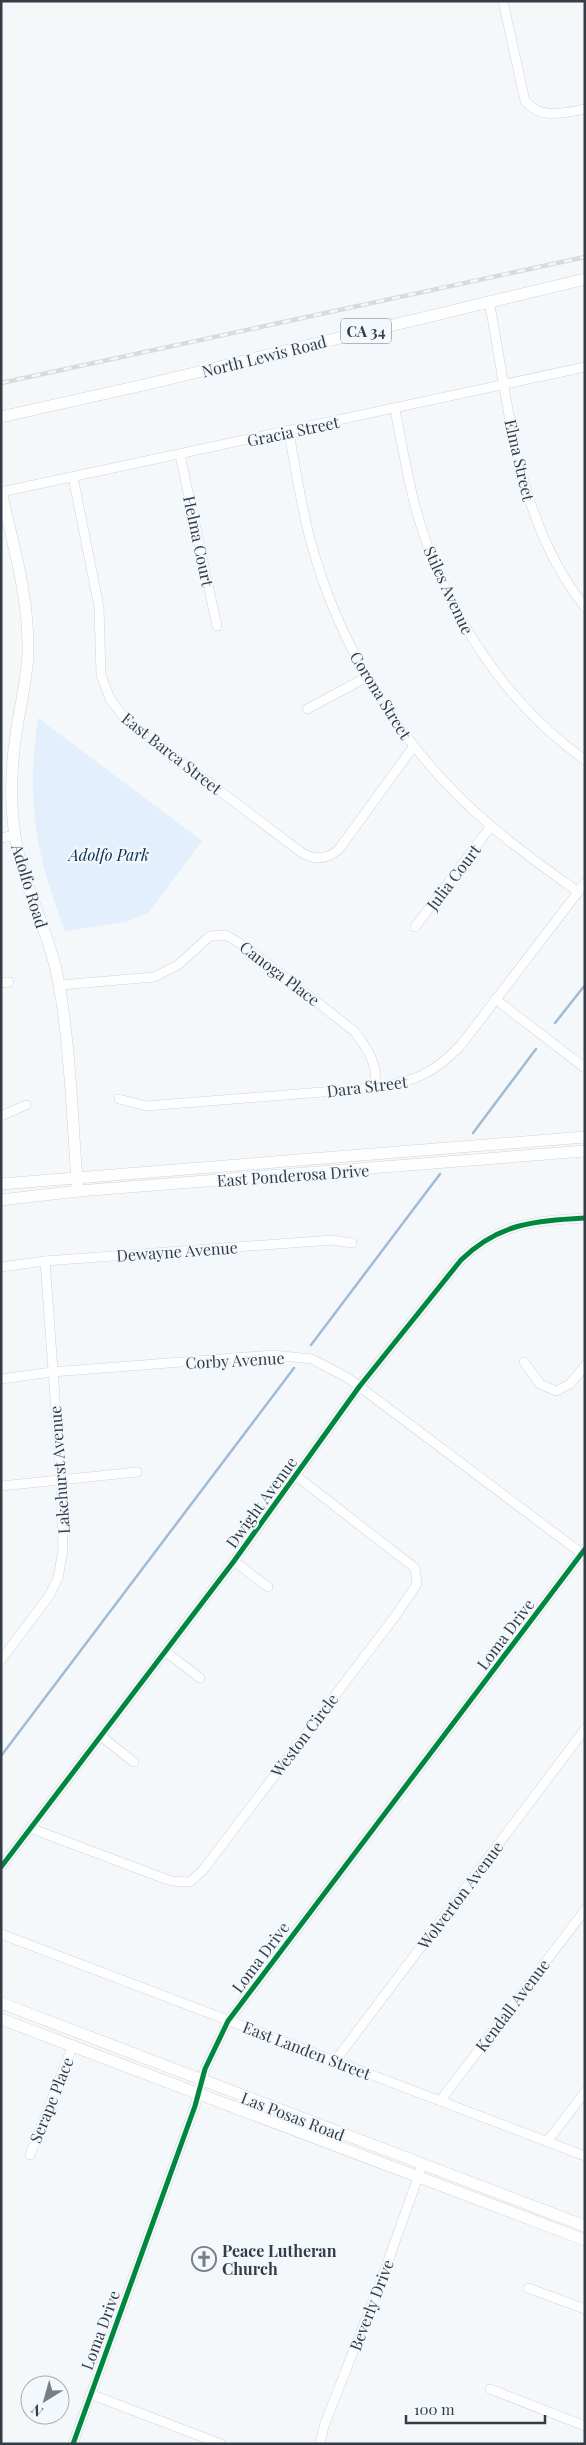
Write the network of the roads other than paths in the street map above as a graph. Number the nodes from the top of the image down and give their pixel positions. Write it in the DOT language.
graph roads {
  1 [pos="503,1"];
  2 [pos="585,109"];
  3 [pos="585,279"];
  4 [pos="489,300"];
  5 [pos="585,367"];
  6 [pos="503,386"];
  7 [pos="395,409"];
  8 [pos="1,417"];
  9 [pos="289,432"];
  10 [pos="180,455"];
  11 [pos="73,476"];
  12 [pos="1,492"];
  13 [pos="585,607"];
  14 [pos="217,626"];
  15 [pos="367,677"];
  16 [pos="307,709"];
  17 [pos="414,746"];
  18 [pos="585,760"];
  19 [pos="491,826"];
  20 [pos="15,836"];
  21 [pos="1,838"];
  22 [pos="585,883"];
  23 [pos="578,892"];
  24 [pos="415,928"];
  25 [pos="60,985"];
  26 [pos="495,999"];
  27 [pos="585,1068"];
  28 [pos="372,1088"];
  29 [pos="118,1099"];
  30 [pos="26,1104"];
  31 [pos="1,1116"];
  32 [pos="585,1138"];
  33 [pos="585,1151"];
  34 [pos="77,1178"];
  35 [pos="1,1184"];
  36 [pos="78,1191"];
  37 [pos="1,1200"];
  38 [pos="585,1218"];
  39 [pos="352,1242"];
  40 [pos="44,1261"];
  41 [pos="1,1267"];
  42 [pos="524,1362"];
  43 [pos="585,1366"];
  44 [pos="52,1372"];
  45 [pos="1,1380"];
  46 [pos="359,1387"];
  47 [pos="137,1472"];
  48 [pos="295,1475"];
  49 [pos="61,1479"];
  50 [pos="1,1486"];
  51 [pos="584,1553"];
  52 [pos="234,1561"];
  53 [pos="268,1587"];
  54 [pos="166,1652"];
  55 [pos="1,1660"];
  56 [pos="200,1678"];
  57 [pos="585,1729"];
  58 [pos="102,1737"];
  59 [pos="134,1762"];
  60 [pos="30,1828"];
  61 [pos="1,1867"];
  62 [pos="585,1910"];
  63 [pos="1,1934"];
  64 [pos="1,2003"];
  65 [pos="1,2019"];
  66 [pos="228,2021"];
  67 [pos="73,2045"];
  68 [pos="335,2061"];
  69 [pos="202,2080"];
  70 [pos="585,2092"];
  71 [pos="198,2093"];
  72 [pos="440,2101"];
  73 [pos="547,2142"];
  74 [pos="30,2155"];
  75 [pos="585,2156"];
  76 [pos="422,2166"];
  77 [pos="417,2178"];
  78 [pos="585,2226"];
  79 [pos="585,2240"];
  80 [pos="528,2288"];
  81 [pos="585,2309"];
  82 [pos="490,2390"];
  83 [pos="90,2394"];
  84 [pos="585,2426"];
  85 [pos="73,2444"];
  86 [pos="221,2444"];
  87 [pos="320,2444"];
  1 -- 2 [label="street"];
  3 -- 4 [label="main road, North Lewis Road / CA 34"];
  4 -- 6 [label="street, Elma Street"];
  4 -- 8 [label="main road, North Lewis Road / CA 34"];
  5 -- 6 [label="street, Gracia Street"];
  6 -- 7 [label="street, Gracia Street"];
  6 -- 13 [label="street, Elma Street"];
  7 -- 9 [label="street, Gracia Street"];
  7 -- 18 [label="street, Stiles Avenue"];
  9 -- 10 [label="street, Gracia Street"];
  9 -- 15 [label="street, Corona Street"];
  10 -- 11 [label="street, Gracia Street"];
  10 -- 14 [label="street, Helma Court"];
  11 -- 12 [label="street, Gracia Street"];
  11 -- 17 [label="street, East Barca Street"];
  12 -- 20 [label="main road, Adolfo Road"];
  15 -- 16 [label="street"];
  15 -- 17 [label="street, Corona Street"];
  17 -- 19 [label="street, Corona Street"];
  19 -- 23 [label="street, Corona Street"];
  19 -- 24 [label="street, Julia Court"];
  20 -- 21 [label="street"];
  20 -- 25 [label="main road, Adolfo Road"];
  22 -- 23 [label="street, Dara Street"];
  23 -- 26 [label="street, Dara Street"];
  25 -- 28 [label="street, Canoga Place"];
  25 -- 34 [label="main road, Adolfo Road"];
  26 -- 27 [label="street"];
  26 -- 28 [label="street, Dara Street"];
  28 -- 29 [label="street, Dara Street"];
  30 -- 31 [label="street"];
  32 -- 34 [label="main road, East Ponderosa Drive"];
  33 -- 36 [label="main road, East Ponderosa Drive"];
  34 -- 35 [label="main road, East Ponderosa Drive"];
  34 -- 36 [label="main road, Adolfo Road"];
  36 -- 37 [label="main road, East Ponderosa Drive"];
  38 -- 46 [label="street, Dwight Avenue"];
  39 -- 40 [label="street, Dewayne Avenue"];
  40 -- 41 [label="street, Dewayne Avenue"];
  40 -- 44 [label="street, Lakehurst Avenue"];
  42 -- 43 [label="street"];
  44 -- 45 [label="street, Corby Avenue"];
  44 -- 46 [label="street, Corby Avenue"];
  44 -- 49 [label="street, Lakehurst Avenue"];
  46 -- 48 [label="street, Dwight Avenue"];
  46 -- 51 [label="street, Corby Avenue"];
  47 -- 49 [label="street"];
  48 -- 52 [label="street, Dwight Avenue"];
  48 -- 60 [label="street, Weston Circle"];
  49 -- 50 [label="street"];
  49 -- 55 [label="street, Lakehurst Avenue"];
  51 -- 66 [label="street, Loma Drive"];
  52 -- 53 [label="street, Dwight Avenue"];
  52 -- 54 [label="street, Dwight Avenue"];
  54 -- 56 [label="street"];
  54 -- 58 [label="street, Dwight Avenue"];
  57 -- 68 [label="street, Wolverton Avenue"];
  58 -- 59 [label="street"];
  58 -- 60 [label="street, Dwight Avenue"];
  60 -- 61 [label="street, Dwight Avenue"];
  62 -- 72 [label="street, Kendall Avenue"];
  63 -- 66 [label="street, East Landen Street"];
  64 -- 69 [label="main road, Las Posas Road"];
  65 -- 67 [label="main road, Las Posas Road"];
  66 -- 68 [label="street, East Landen Street"];
  66 -- 69 [label="street, Loma Drive"];
  67 -- 71 [label="main road, Las Posas Road"];
  67 -- 74 [label="street, Serape Place"];
  68 -- 72 [label="street, East Landen Street"];
  69 -- 71 [label="street, Loma Drive"];
  69 -- 76 [label="main road, Las Posas Road"];
  70 -- 73 [label="street"];
  71 -- 77 [label="main road, Las Posas Road"];
  71 -- 83 [label="street, Loma Drive"];
  72 -- 73 [label="street, East Landen Street"];
  73 -- 75 [label="street, East Landen Street"];
  76 -- 77 [label="street, Beverly Drive"];
  76 -- 78 [label="main road, Las Posas Road"];
  77 -- 79 [label="main road, Las Posas Road"];
  77 -- 87 [label="street, Beverly Drive"];
  80 -- 81 [label="street"];
  82 -- 84 [label="street"];
  83 -- 85 [label="street, Loma Drive"];
  83 -- 86 [label="street"];
}
